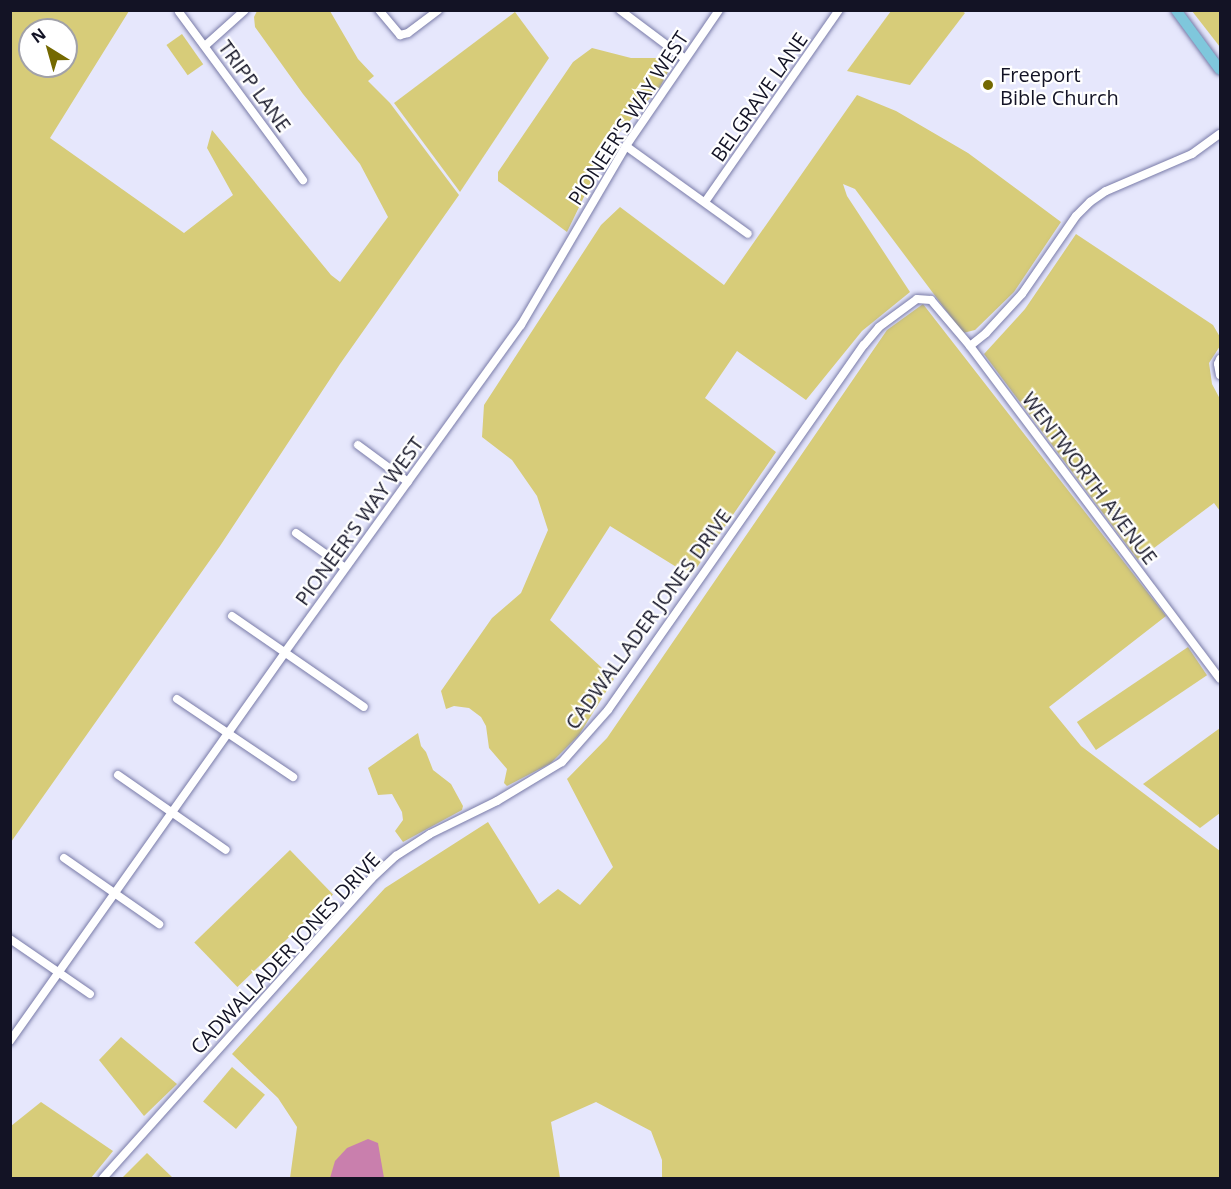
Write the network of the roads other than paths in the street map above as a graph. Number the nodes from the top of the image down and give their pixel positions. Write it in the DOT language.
graph roads {
  1 [pos="245,10"];
  2 [pos="379,10"];
  3 [pos="438,10"];
  4 [pos="620,10"];
  5 [pos="719,10"];
  6 [pos="839,10"];
  7 [pos="1176,10"];
  8 [pos="179,12"];
  9 [pos="206,45"];
  10 [pos="684,58"];
  11 [pos="1221,70"];
  12 [pos="1221,135"];
  13 [pos="626,146"];
  14 [pos="303,180"];
  15 [pos="705,202"];
  16 [pos="748,234"];
  17 [pos="931,300"];
  18 [pos="970,346"];
  19 [pos="1221,359"];
  20 [pos="1221,375"];
  21 [pos="358,445"];
  22 [pos="408,482"];
  23 [pos="296,533"];
  24 [pos="345,568"];
  25 [pos="232,616"];
  26 [pos="285,652"];
  27 [pos="1221,679"];
  28 [pos="177,699"];
  29 [pos="364,707"];
  30 [pos="229,734"];
  31 [pos="118,775"];
  32 [pos="293,777"];
  33 [pos="172,811"];
  34 [pos="226,850"];
  35 [pos="64,858"];
  36 [pos="116,892"];
  37 [pos="159,924"];
  38 [pos="10,939"];
  39 [pos="59,973"];
  40 [pos="90,994"];
  41 [pos="10,1041"];
  42 [pos="103,1179"];
  1 -- 9 [label="street"];
  2 -- 3 [label="street"];
  4 -- 10 [label="street"];
  5 -- 10 [label="street, PIONEER'S WAY WEST"];
  6 -- 15 [label="street, BELGRAVE LANE"];
  7 -- 11 [label="main road"];
  8 -- 9 [label="street, TRIPP LANE"];
  9 -- 14 [label="street, TRIPP LANE"];
  10 -- 13 [label="street, PIONEER'S WAY WEST"];
  12 -- 18 [label="street"];
  13 -- 15 [label="street"];
  13 -- 22 [label="street, PIONEER'S WAY WEST"];
  15 -- 16 [label="street"];
  17 -- 18 [label="street, WENTWORTH AVENUE"];
  17 -- 42 [label="street, CADWALLADER JONES DRIVE"];
  18 -- 27 [label="street, WENTWORTH AVENUE"];
  19 -- 20 [label="street"];
  21 -- 22 [label="street"];
  22 -- 24 [label="street, PIONEER'S WAY WEST"];
  23 -- 24 [label="street"];
  24 -- 26 [label="street, PIONEER'S WAY WEST"];
  25 -- 26 [label="street"];
  26 -- 29 [label="street"];
  26 -- 30 [label="street, PIONEER'S WAY WEST"];
  28 -- 30 [label="street"];
  30 -- 32 [label="street"];
  30 -- 33 [label="street, PIONEER'S WAY WEST"];
  31 -- 33 [label="street"];
  33 -- 34 [label="street"];
  33 -- 36 [label="street, PIONEER'S WAY WEST"];
  35 -- 36 [label="street"];
  36 -- 37 [label="street"];
  36 -- 39 [label="street, PIONEER'S WAY WEST"];
  38 -- 39 [label="street"];
  39 -- 40 [label="street"];
  39 -- 41 [label="street, PIONEER'S WAY WEST"];
}
